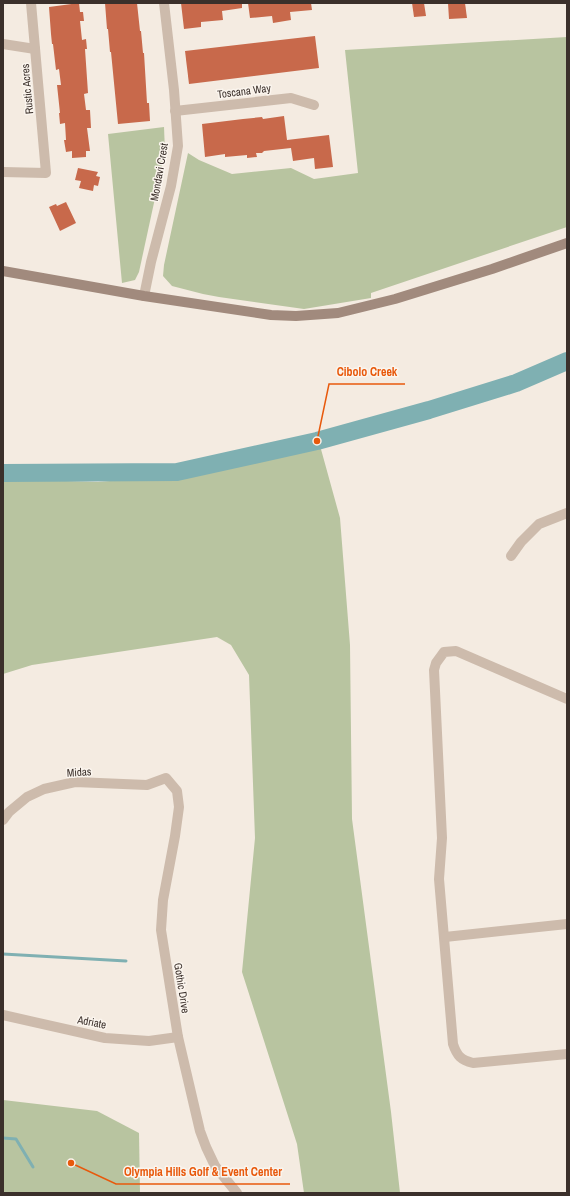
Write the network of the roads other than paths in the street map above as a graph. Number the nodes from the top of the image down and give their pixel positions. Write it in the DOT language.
graph roads {
  1 [pos="31,3"];
  2 [pos="164,3"];
  3 [pos="3,44"];
  4 [pos="35,49"];
  5 [pos="314,105"];
  6 [pos="175,111"];
  7 [pos="3,172"];
  8 [pos="567,243"];
  9 [pos="3,272"];
  10 [pos="144,296"];
  11 [pos="567,513"];
  12 [pos="511,556"];
  13 [pos="567,699"];
  14 [pos="166,778"];
  15 [pos="3,820"];
  16 [pos="567,924"];
  17 [pos="445,937"];
  18 [pos="3,1016"];
  19 [pos="178,1037"];
  20 [pos="567,1054"];
  21 [pos="238,1193"];
  1 -- 4 [label="street, Rustic Acres"];
  2 -- 6 [label="street, Mondavi Crest"];
  3 -- 4 [label="street"];
  4 -- 7 [label="street, Rustic Acres"];
  5 -- 6 [label="street, Toscana Way"];
  6 -- 10 [label="street, Mondavi Crest"];
  8 -- 10 [label="main road"];
  9 -- 10 [label="main road"];
  11 -- 12 [label="street"];
  13 -- 17 [label="street"];
  14 -- 15 [label="street, Midas"];
  14 -- 19 [label="street, Gothic Drive"];
  16 -- 17 [label="street"];
  17 -- 20 [label="street"];
  18 -- 19 [label="street, Adriate"];
  19 -- 21 [label="street, Gothic Drive"];
}
